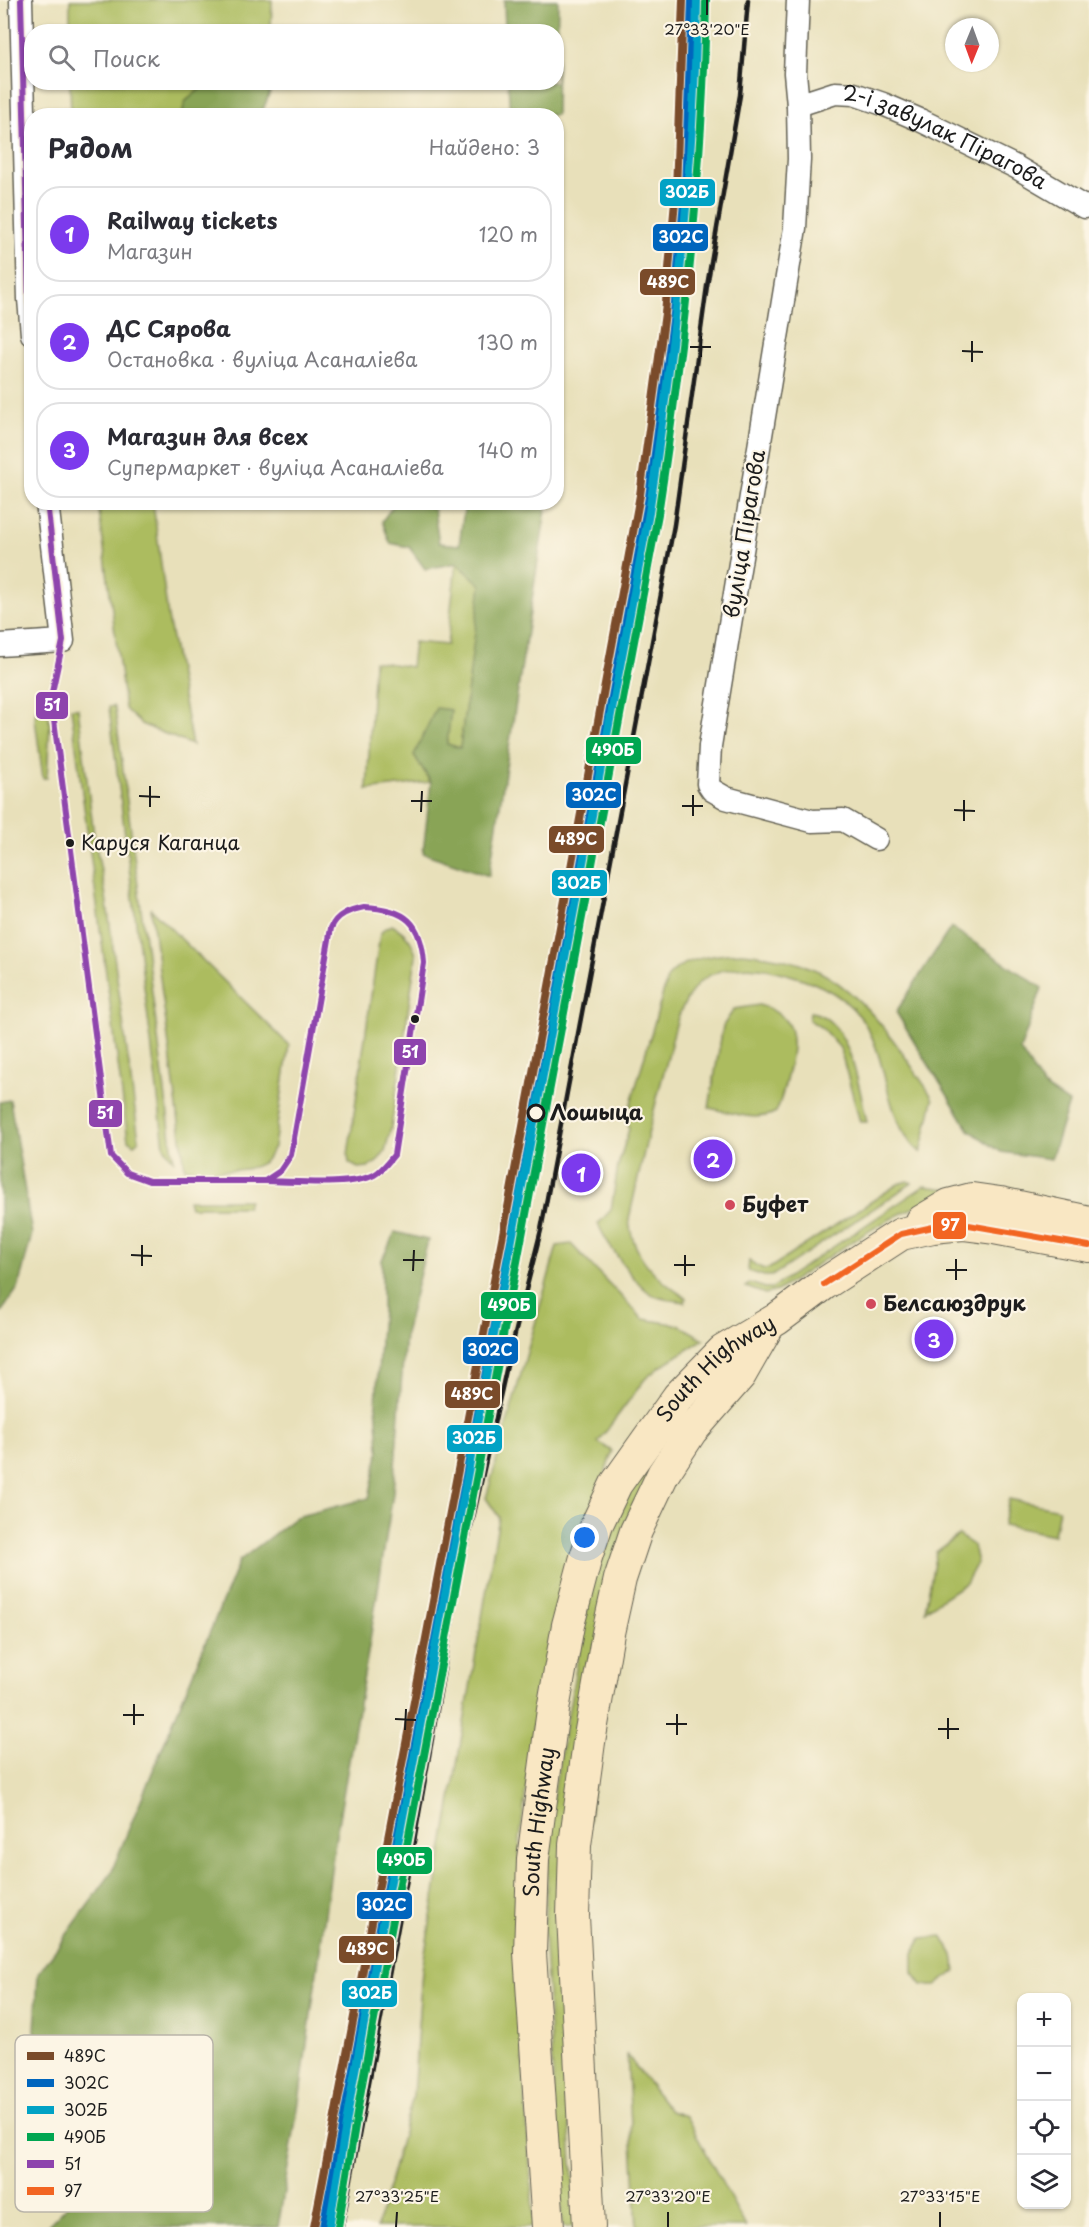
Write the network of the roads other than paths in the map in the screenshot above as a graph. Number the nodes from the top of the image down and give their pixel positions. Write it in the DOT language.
graph roads {
  1 [pos="21,0"];
  2 [pos="798,0"];
  3 [pos="798,105"];
  4 [pos="24,123"];
  5 [pos="1087,207"];
  6 [pos="48,510"];
  7 [pos="0,645"];
  8 [pos="876,839"];
  9 [pos="1089,1222"];
  10 [pos="901,1234"];
  11 [pos="1089,1246"];
  12 [pos="768,1325"];
  13 [pos="548,2227"];
  14 [pos="589,2227"];
  1 -- 4 [label="street"];
  2 -- 3 [label="street"];
  3 -- 5 [label="street, 2-і завулак Пірагова"];
  3 -- 8 [label="street, вуліца Пірагова"];
  6 -- 7 [label="street"];
  9 -- 10 [label="main road"];
  10 -- 11 [label="main road"];
  10 -- 12 [label="main road"];
  12 -- 13 [label="main road, South Highway"];
  12 -- 14 [label="main road, South Highway"];
}
